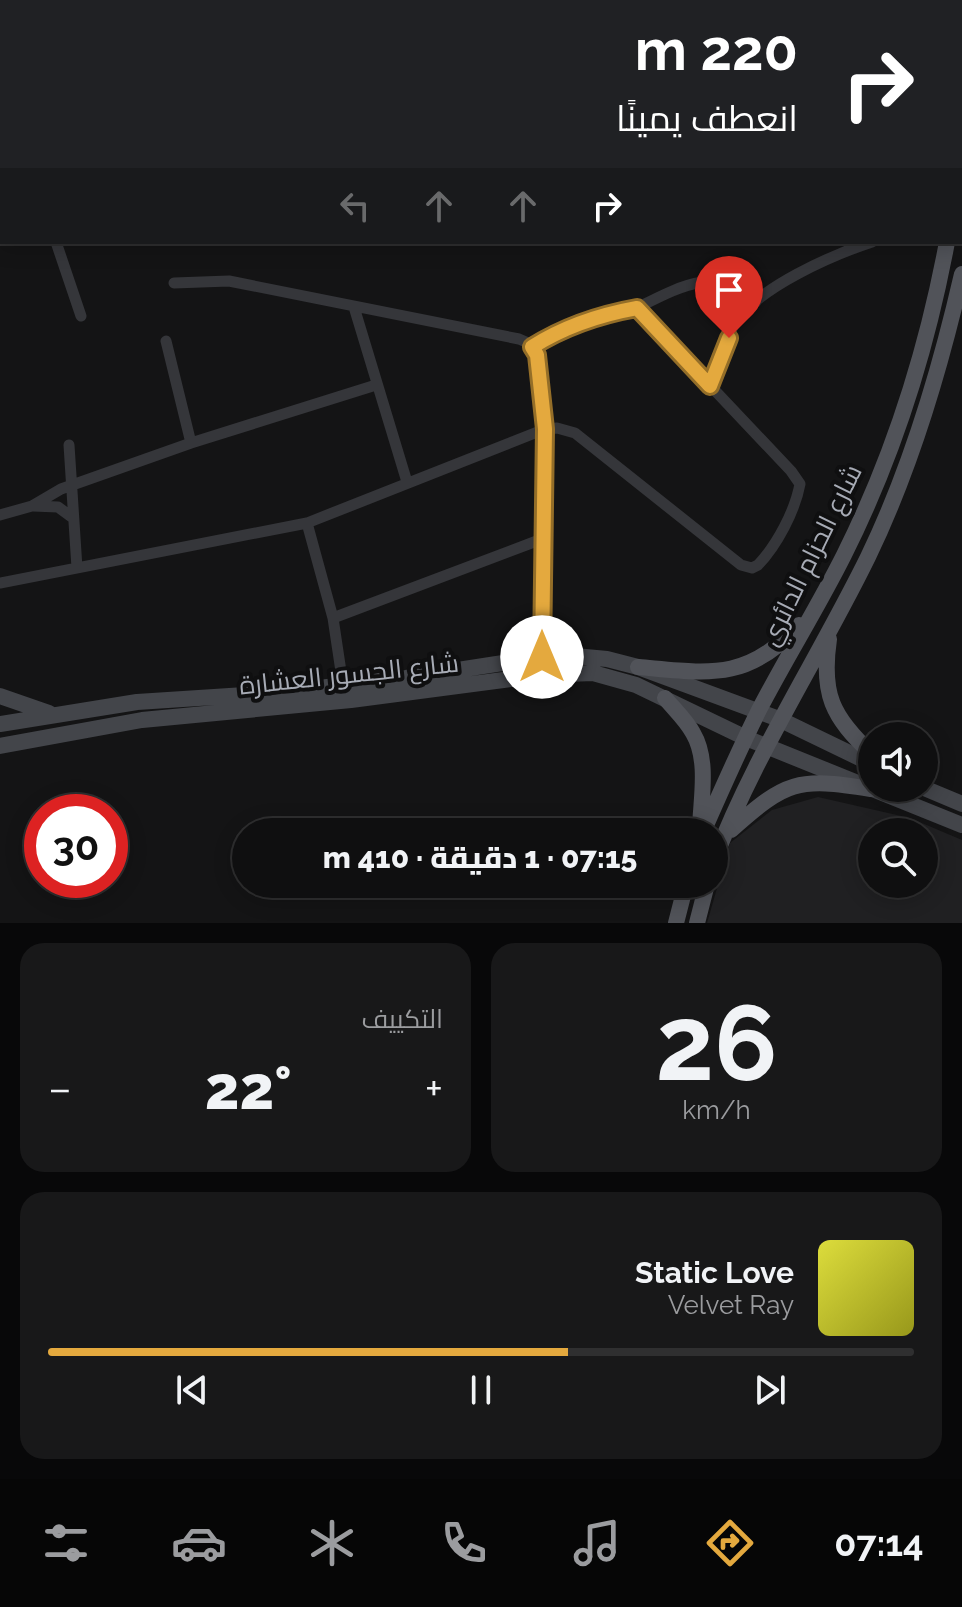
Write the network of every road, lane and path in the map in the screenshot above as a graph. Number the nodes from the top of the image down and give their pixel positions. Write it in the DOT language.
graph roads {
  1 [pos="57,244"];
  2 [pos="867,244"];
  3 [pos="947,244"];
  4 [pos="962,274"];
  5 [pos="174,283"];
  6 [pos="756,302"];
  7 [pos="354,307"];
  8 [pos="637,308"];
  9 [pos="81,316"];
  10 [pos="166,341"];
  11 [pos="532,347"];
  12 [pos="376,385"];
  13 [pos="710,386"];
  14 [pos="545,429"];
  15 [pos="191,443"];
  16 [pos="69,445"];
  17 [pos="407,482"];
  18 [pos="72,485"];
  19 [pos="32,506"];
  20 [pos="0,515"];
  21 [pos="73,518"];
  22 [pos="307,523"];
  23 [pos="542,539"];
  24 [pos="77,568"];
  25 [pos="0,583"];
  26 [pos="816,606"];
  27 [pos="333,618"];
  28 [pos="831,628"];
  29 [pos="542,657"];
  30 [pos="638,667"];
  31 [pos="343,685"];
  32 [pos="0,696"];
  33 [pos="665,698"];
  34 [pos="758,712"];
  35 [pos="55,714"];
  36 [pos="779,719"];
  37 [pos="0,724"];
  38 [pos="746,738"];
  39 [pos="858,740"];
  40 [pos="0,746"];
  41 [pos="767,746"];
  42 [pos="858,757"];
  43 [pos="858,784"];
  44 [pos="858,787"];
  45 [pos="938,794"];
  46 [pos="904,802"];
  47 [pos="962,804"];
  48 [pos="701,818"];
  49 [pos="708,818"];
  50 [pos="962,825"];
  51 [pos="728,826"];
  52 [pos="728,832"];
  53 [pos="682,898"];
  54 [pos="703,898"];
  55 [pos="676,923"];
  56 [pos="697,923"];
  1 -- 9 [label="street"];
  2 -- 6 [label="street"];
  3 -- 26 [label="main road, شارع الحزام الدائري"];
  4 -- 28 [label="main road, شارع الحزام الدائري"];
  5 -- 7 [label="street"];
  6 -- 8 [label="street"];
  6 -- 13 [label="street"];
  7 -- 11 [label="street"];
  7 -- 12 [label="street"];
  8 -- 11 [label="street"];
  8 -- 13 [label="street"];
  10 -- 15 [label="street"];
  11 -- 14 [label="street"];
  12 -- 15 [label="street"];
  12 -- 17 [label="street"];
  13 -- 14 [label="street"];
  14 -- 17 [label="street"];
  14 -- 23 [label="street"];
  15 -- 18 [label="street"];
  16 -- 18 [label="street"];
  17 -- 22 [label="street"];
  18 -- 19 [label="street"];
  18 -- 21 [label="street"];
  19 -- 20 [label="street"];
  19 -- 21 [label="street"];
  21 -- 24 [label="street"];
  22 -- 24 [label="street"];
  22 -- 27 [label="street"];
  23 -- 27 [label="street"];
  23 -- 29 [label="street"];
  24 -- 25 [label="street"];
  26 -- 30 [label="main road"];
  26 -- 34 [label="main road, شارع الحزام الدائري"];
  27 -- 31 [label="street"];
  28 -- 36 [label="main road, شارع الحزام الدائري"];
  28 -- 39 [label="main road"];
  29 -- 30 [label="main road, شارع الجسور العشارة"];
  29 -- 31 [label="main road, شارع الجسور العشارة"];
  30 -- 34 [label="main road, شارع الجسور العشارة"];
  31 -- 35 [label="main road, شارع الجسور العشارة"];
  32 -- 35 [label="main road"];
  33 -- 38 [label="main road, شارع الجسور العشارة"];
  33 -- 40 [label="main road, شارع الجسور العشارة"];
  33 -- 48 [label="main road"];
  34 -- 36 [label="main road, شارع الجسور العشارة"];
  34 -- 38 [label="main road, شارع الحزام الدائري"];
  35 -- 37 [label="main road, شارع الجسور العشارة"];
  36 -- 41 [label="main road, شارع الحزام الدائري"];
  36 -- 42 [label="main road, شارع الجسور العشارة"];
  38 -- 41 [label="main road, شارع الجسور العشارة"];
  38 -- 49 [label="main road, شارع الحزام الدائري"];
  41 -- 43 [label="main road, شارع الجسور العشارة"];
  41 -- 51 [label="main road, شارع الحزام الدائري"];
  44 -- 52 [label="main road"];
  45 -- 47 [label="main road"];
  46 -- 50 [label="main road, شارع الجسور العشارة"];
  53 -- 55 [label="main road"];
  54 -- 56 [label="main road"];
}
